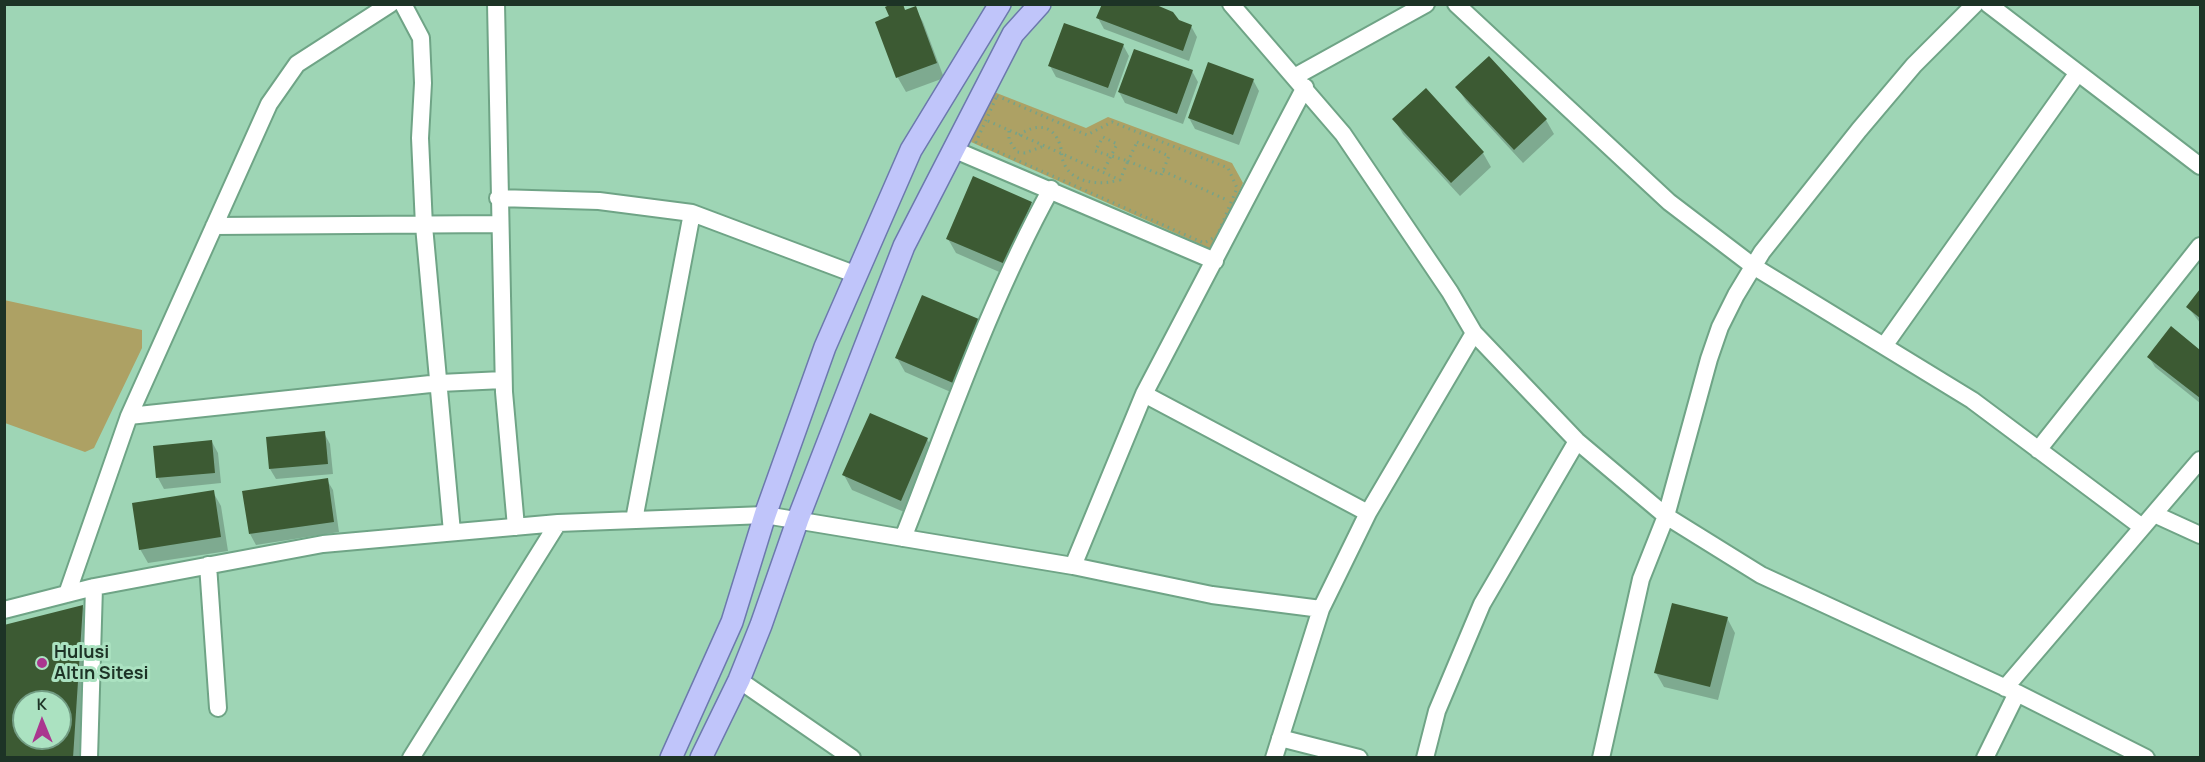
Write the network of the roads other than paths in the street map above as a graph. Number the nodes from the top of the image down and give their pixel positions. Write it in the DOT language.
graph roads {
  1 [pos="390,4"];
  2 [pos="403,4"];
  3 [pos="496,4"];
  4 [pos="1000,4"];
  5 [pos="1040,4"];
  6 [pos="1231,4"];
  7 [pos="1425,4"];
  8 [pos="1456,4"];
  9 [pos="1975,4"];
  10 [pos="1988,4"];
  11 [pos="2077,74"];
  12 [pos="1301,82"];
  13 [pos="955,150"];
  14 [pos="2200,166"];
  15 [pos="1051,189"];
  16 [pos="498,198"];
  17 [pos="692,213"];
  18 [pos="499,224"];
  19 [pos="214,226"];
  20 [pos="424,226"];
  21 [pos="2200,246"];
  22 [pos="1215,261"];
  23 [pos="1753,266"];
  24 [pos="857,275"];
  25 [pos="1474,333"];
  26 [pos="1884,346"];
  27 [pos="503,380"];
  28 [pos="440,383"];
  29 [pos="1144,394"];
  30 [pos="129,416"];
  31 [pos="1577,441"];
  32 [pos="2038,450"];
  33 [pos="2200,460"];
  34 [pos="1368,513"];
  35 [pos="2154,514"];
  36 [pos="765,515"];
  37 [pos="1666,516"];
  38 [pos="798,519"];
  39 [pos="634,520"];
  40 [pos="558,523"];
  41 [pos="516,526"];
  42 [pos="2142,527"];
  43 [pos="452,532"];
  44 [pos="2200,535"];
  45 [pos="903,538"];
  46 [pos="208,565"];
  47 [pos="1073,566"];
  48 [pos="94,587"];
  49 [pos="67,594"];
  50 [pos="1321,609"];
  51 [pos="4,610"];
  52 [pos="739,680"];
  53 [pos="2011,691"];
  54 [pos="218,708"];
  55 [pos="1280,738"];
  56 [pos="89,758"];
  57 [pos="411,758"];
  58 [pos="671,758"];
  59 [pos="701,758"];
  60 [pos="852,758"];
  61 [pos="1274,758"];
  62 [pos="1359,758"];
  63 [pos="1425,758"];
  64 [pos="1601,758"];
  65 [pos="1985,758"];
  66 [pos="2146,758"];
  1 -- 19 [label="street"];
  2 -- 20 [label="street"];
  3 -- 16 [label="street"];
  4 -- 24 [label="main road"];
  5 -- 13 [label="main road"];
  6 -- 12 [label="street"];
  7 -- 12 [label="street"];
  8 -- 23 [label="street"];
  9 -- 23 [label="street"];
  10 -- 11 [label="street"];
  11 -- 14 [label="street"];
  11 -- 26 [label="street"];
  12 -- 22 [label="street"];
  12 -- 25 [label="street"];
  13 -- 15 [label="street"];
  13 -- 38 [label="main road"];
  15 -- 22 [label="street"];
  15 -- 45 [label="street"];
  16 -- 17 [label="street"];
  16 -- 18 [label="street"];
  17 -- 24 [label="street"];
  17 -- 39 [label="street"];
  18 -- 20 [label="street"];
  18 -- 27 [label="street"];
  19 -- 20 [label="street"];
  19 -- 30 [label="street"];
  20 -- 28 [label="street"];
  21 -- 32 [label="street"];
  22 -- 29 [label="street"];
  23 -- 26 [label="street"];
  23 -- 37 [label="street"];
  24 -- 36 [label="main road"];
  25 -- 31 [label="street"];
  25 -- 34 [label="street"];
  26 -- 32 [label="street"];
  27 -- 28 [label="street"];
  27 -- 41 [label="street"];
  28 -- 30 [label="street"];
  28 -- 43 [label="street"];
  29 -- 34 [label="street"];
  29 -- 47 [label="street"];
  30 -- 49 [label="street"];
  31 -- 37 [label="street"];
  31 -- 63 [label="street"];
  32 -- 42 [label="street"];
  33 -- 35 [label="street"];
  34 -- 50 [label="street"];
  35 -- 42 [label="street"];
  35 -- 44 [label="street"];
  36 -- 38 [label="street"];
  36 -- 39 [label="street"];
  36 -- 58 [label="main road"];
  37 -- 53 [label="street"];
  37 -- 64 [label="street"];
  38 -- 45 [label="street"];
  38 -- 52 [label="main road"];
  39 -- 40 [label="street"];
  40 -- 41 [label="street"];
  40 -- 57 [label="street"];
  41 -- 43 [label="street"];
  42 -- 53 [label="street"];
  43 -- 46 [label="street"];
  45 -- 47 [label="street"];
  46 -- 48 [label="street"];
  46 -- 54 [label="street"];
  47 -- 50 [label="street"];
  48 -- 49 [label="street"];
  48 -- 56 [label="street"];
  49 -- 51 [label="street"];
  50 -- 55 [label="street"];
  52 -- 59 [label="main road"];
  52 -- 60 [label="street"];
  53 -- 65 [label="street"];
  53 -- 66 [label="street"];
  55 -- 61 [label="street"];
  55 -- 62 [label="street"];
}
